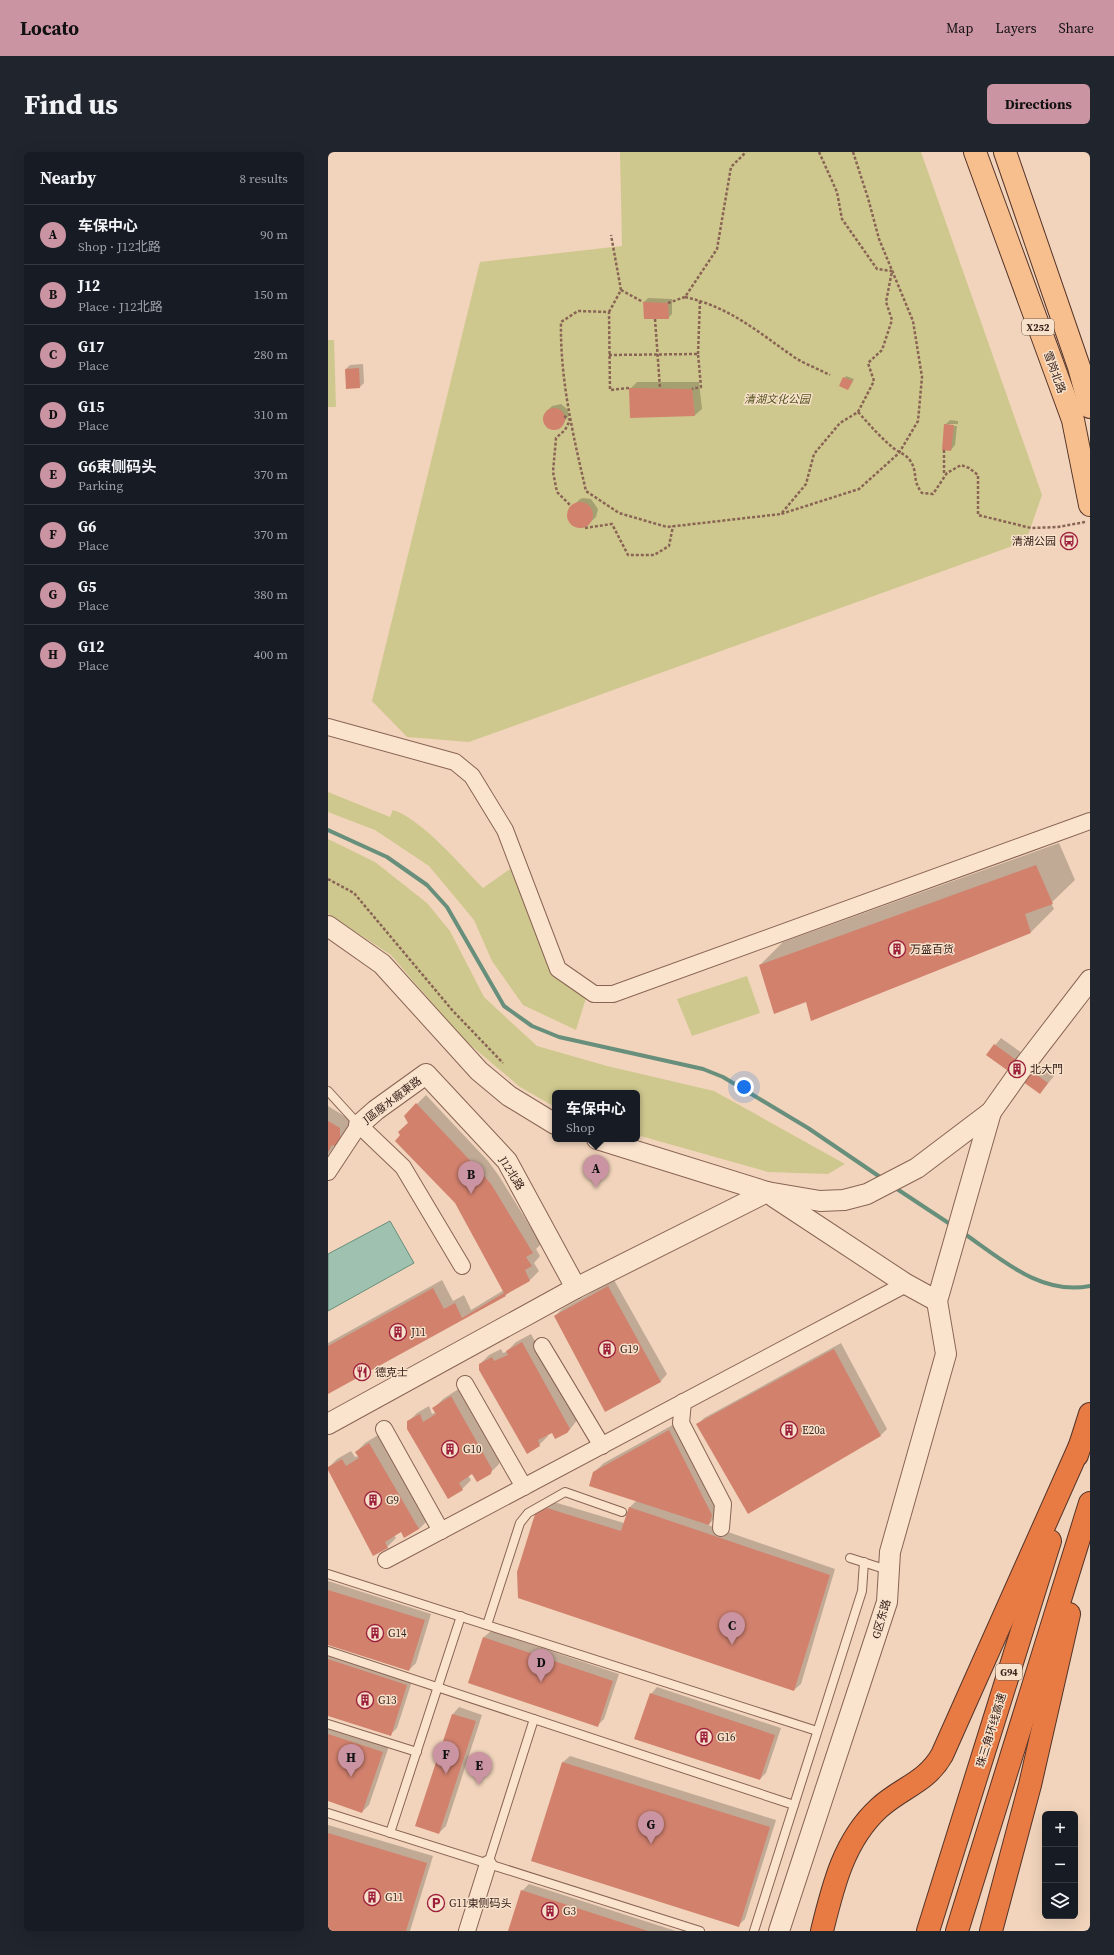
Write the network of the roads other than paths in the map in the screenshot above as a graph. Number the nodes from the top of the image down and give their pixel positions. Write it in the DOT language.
graph roads {
  1 [pos="975,152"];
  2 [pos="1004,152"];
  3 [pos="1090,407"];
  4 [pos="1090,505"];
  5 [pos="328,727"];
  6 [pos="1090,821"];
  7 [pos="328,926"];
  8 [pos="1090,980"];
  9 [pos="426,1074"];
  10 [pos="328,1091"];
  11 [pos="991,1112"];
  12 [pos="552,1122"];
  13 [pos="359,1125"];
  14 [pos="607,1142"];
  15 [pos="328,1172"];
  16 [pos="767,1192"];
  17 [pos="462,1266"];
  18 [pos="906,1284"];
  19 [pos="576,1288"];
  20 [pos="937,1301"];
  21 [pos="542,1346"];
  22 [pos="465,1384"];
  23 [pos="684,1402"];
  24 [pos="1090,1414"];
  25 [pos="328,1424"];
  26 [pos="384,1429"];
  27 [pos="1082,1441"];
  28 [pos="602,1446"];
  29 [pos="524,1487"];
  30 [pos="1090,1503"];
  31 [pos="622,1512"];
  32 [pos="1090,1523"];
  33 [pos="720,1528"];
  34 [pos="441,1531"];
  35 [pos="850,1558"];
  36 [pos="386,1560"];
  37 [pos="864,1562"];
  38 [pos="889,1571"];
  39 [pos="328,1574"];
  40 [pos="461,1616"];
  41 [pos="487,1625"];
  42 [pos="328,1651"];
  43 [pos="438,1687"];
  44 [pos="534,1719"];
  45 [pos="328,1724"];
  46 [pos="818,1731"];
  47 [pos="417,1752"];
  48 [pos="794,1805"];
  49 [pos="328,1813"];
  50 [pos="390,1833"];
  51 [pos="488,1864"];
  52 [pos="467,1931"];
  53 [pos="700,1931"];
  54 [pos="754,1931"];
  55 [pos="779,1931"];
  56 [pos="822,1931"];
  57 [pos="928,1931"];
  58 [pos="957,1931"];
  59 [pos="991,1931"];
  1 -- 4 [label="main road, 雪岗北路 / X252"];
  2 -- 3 [label="main road, 雪岗北路 / X252"];
  5 -- 6 [label="street"];
  7 -- 12 [label="street"];
  8 -- 11 [label="street"];
  9 -- 13 [label="street, J區廢水廠東路"];
  9 -- 19 [label="street, J12北路"];
  10 -- 13 [label="lane"];
  11 -- 16 [label="street"];
  11 -- 20 [label="street"];
  13 -- 15 [label="street"];
  13 -- 17 [label="street"];
  14 -- 16 [label="street"];
  16 -- 18 [label="street"];
  16 -- 19 [label="street"];
  18 -- 20 [label="street"];
  18 -- 23 [label="street"];
  19 -- 25 [label="street"];
  20 -- 38 [label="street, G区东路"];
  21 -- 28 [label="street"];
  22 -- 29 [label="street"];
  23 -- 28 [label="street"];
  23 -- 33 [label="street"];
  24 -- 27 [label="highway, 珠三角环线高速 / G94"];
  26 -- 34 [label="street"];
  27 -- 56 [label="highway"];
  27 -- 57 [label="highway, 珠三角环线高速 / G94"];
  28 -- 29 [label="street"];
  29 -- 34 [label="street"];
  30 -- 58 [label="highway, G94"];
  31 -- 41 [label="lane"];
  32 -- 59 [label="highway"];
  34 -- 36 [label="street"];
  35 -- 37 [label="lane"];
  37 -- 38 [label="lane"];
  37 -- 46 [label="lane"];
  38 -- 55 [label="street, G区东路"];
  39 -- 40 [label="lane"];
  40 -- 41 [label="lane"];
  40 -- 43 [label="lane"];
  41 -- 46 [label="lane"];
  42 -- 43 [label="lane"];
  43 -- 44 [label="lane"];
  43 -- 47 [label="lane"];
  44 -- 48 [label="lane"];
  44 -- 51 [label="lane"];
  45 -- 47 [label="lane"];
  46 -- 48 [label="lane"];
  47 -- 50 [label="lane"];
  48 -- 54 [label="lane"];
  49 -- 50 [label="lane"];
  50 -- 51 [label="lane"];
  51 -- 52 [label="street"];
  51 -- 53 [label="lane"];
}
